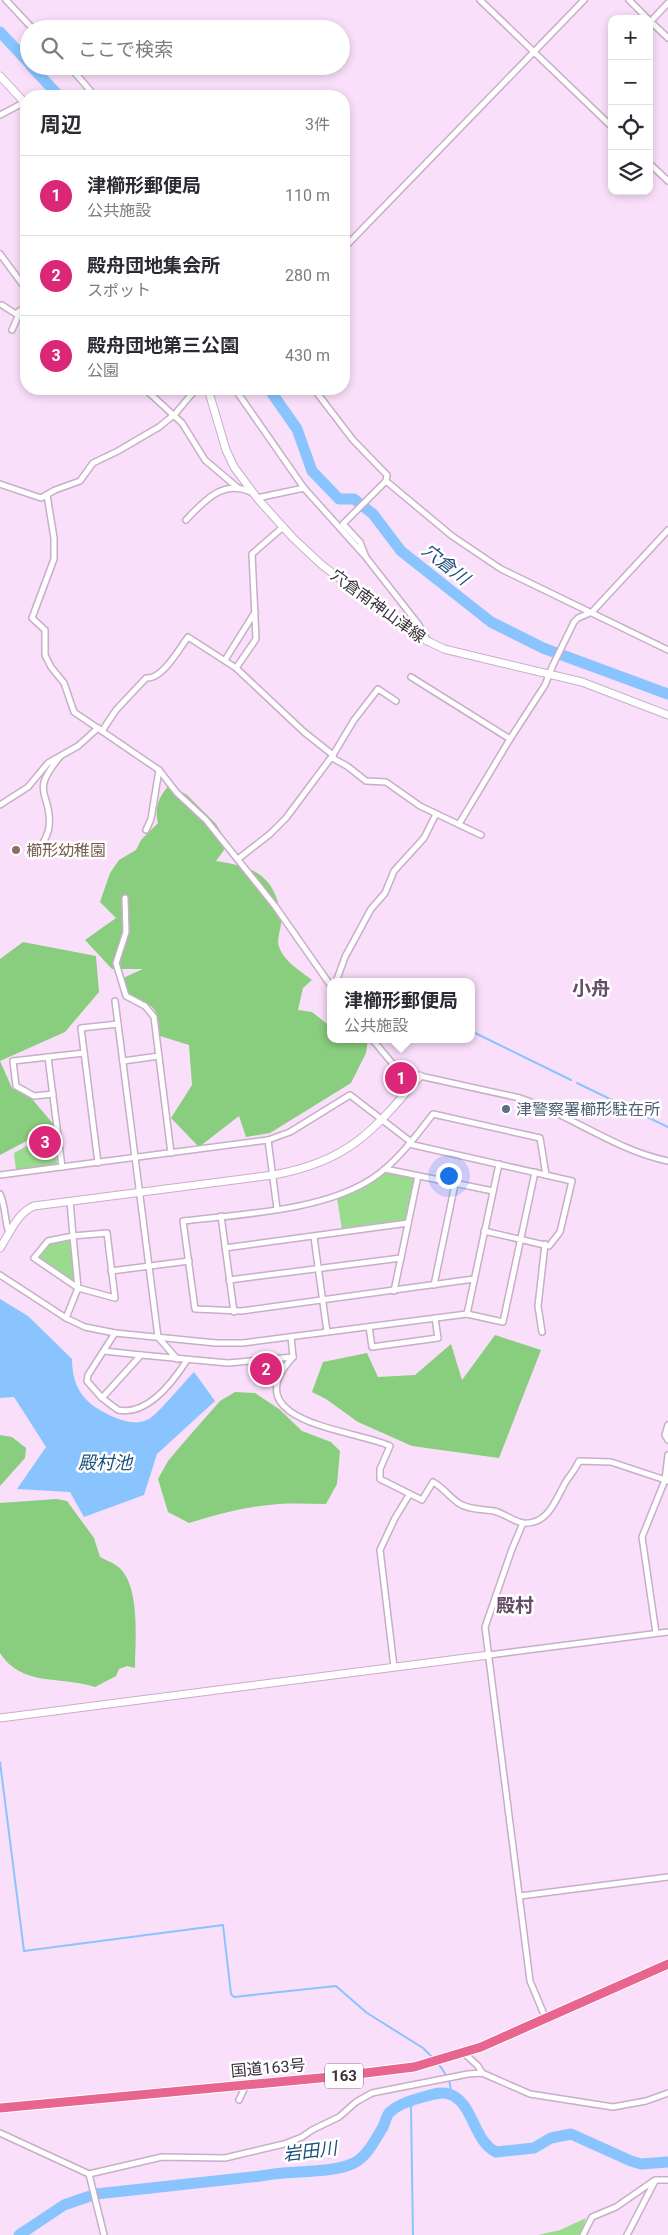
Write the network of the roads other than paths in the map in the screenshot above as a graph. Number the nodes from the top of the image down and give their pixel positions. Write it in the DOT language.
graph roads {
  1 [pos="6,0"];
  2 [pos="480,0"];
  3 [pos="584,0"];
  4 [pos="629,0"];
  5 [pos="668,3"];
  6 [pos="644,15"];
  7 [pos="653,16"];
  8 [pos="25,20"];
  9 [pos="653,24"];
  10 [pos="668,38"];
  11 [pos="534,52"];
  12 [pos="77,75"];
  13 [pos="0,76"];
  14 [pos="90,90"];
  15 [pos="20,98"];
  16 [pos="20,105"];
  17 [pos="0,114"];
  18 [pos="608,123"];
  19 [pos="653,167"];
  20 [pos="668,181"];
  21 [pos="350,242"];
  22 [pos="0,254"];
  23 [pos="20,282"];
  24 [pos="2,307"];
  25 [pos="18,314"];
  26 [pos="12,330"];
  27 [pos="152,395"];
  28 [pos="191,395"];
  29 [pos="210,395"];
  30 [pos="239,395"];
  31 [pos="319,395"];
  32 [pos="175,414"];
  33 [pos="384,483"];
  34 [pos="0,484"];
  35 [pos="238,488"];
  36 [pos="304,488"];
  37 [pos="47,495"];
  38 [pos="254,495"];
  39 [pos="186,520"];
  40 [pos="283,527"];
  41 [pos="668,530"];
  42 [pos="365,556"];
  43 [pos="255,612"];
  44 [pos="592,612"];
  45 [pos="428,642"];
  46 [pos="668,650"];
  47 [pos="225,660"];
  48 [pos="236,668"];
  49 [pos="550,676"];
  50 [pos="411,677"];
  51 [pos="396,701"];
  52 [pos="668,715"];
  53 [pos="100,730"];
  54 [pos="510,739"];
  55 [pos="333,755"];
  56 [pos="61,756"];
  57 [pos="159,770"];
  58 [pos="0,805"];
  59 [pos="436,814"];
  60 [pos="459,824"];
  61 [pos="146,830"];
  62 [pos="481,835"];
  63 [pos="36,855"];
  64 [pos="238,859"];
  65 [pos="125,898"];
  66 [pos="337,978"];
  67 [pos="327,980"];
  68 [pos="115,1001"];
  69 [pos="118,1024"];
  70 [pos="375,1043"];
  71 [pos="84,1053"];
  72 [pos="159,1056"];
  73 [pos="48,1057"];
  74 [pos="123,1061"];
  75 [pos="420,1076"];
  76 [pos="53,1094"];
  77 [pos="383,1120"];
  78 [pos="268,1140"];
  79 [pos="410,1143"];
  80 [pos="171,1153"];
  81 [pos="135,1158"];
  82 [pos="668,1161"];
  83 [pos="98,1163"];
  84 [pos="498,1164"];
  85 [pos="62,1167"];
  86 [pos="385,1169"];
  87 [pos="535,1172"];
  88 [pos="0,1175"];
  89 [pos="273,1175"];
  90 [pos="546,1175"];
  91 [pos="418,1176"];
  92 [pos="455,1184"];
  93 [pos="493,1191"];
  94 [pos="140,1192"];
  95 [pos="0,1194"];
  96 [pos="70,1201"];
  97 [pos="277,1209"];
  98 [pos="221,1216"];
  99 [pos="408,1223"];
  100 [pos="484,1231"];
  101 [pos="10,1233"];
  102 [pos="74,1236"];
  103 [pos="314,1237"];
  104 [pos="521,1239"];
  105 [pos="545,1244"];
  106 [pos="0,1248"];
  107 [pos="225,1248"];
  108 [pos="401,1258"];
  109 [pos="189,1261"];
  110 [pos="149,1266"];
  111 [pos="318,1268"];
  112 [pos="111,1271"];
  113 [pos="0,1275"];
  114 [pos="474,1279"];
  115 [pos="229,1280"];
  116 [pos="434,1285"];
  117 [pos="78,1288"];
  118 [pos="394,1291"];
  119 [pos="322,1300"];
  120 [pos="234,1312"];
  121 [pos="466,1314"];
  122 [pos="66,1318"];
  123 [pos="435,1318"];
  124 [pos="369,1327"];
  125 [pos="327,1332"];
  126 [pos="542,1332"];
  127 [pos="115,1333"];
  128 [pos="158,1337"];
  129 [pos="291,1337"];
  130 [pos="104,1351"];
  131 [pos="141,1355"];
  132 [pos="293,1357"];
  133 [pos="177,1359"];
  134 [pos="187,1360"];
  135 [pos="102,1398"];
  136 [pos="668,1425"];
  137 [pos="668,1440"];
  138 [pos="668,1455"];
  139 [pos="666,1480"];
  140 [pos="409,1495"];
  141 [pos="523,1523"];
  142 [pos="668,1632"];
  143 [pos="656,1633"];
  144 [pos="489,1655"];
  145 [pos="394,1667"];
  146 [pos="0,1718"];
  147 [pos="668,1877"];
  148 [pos="520,1896"];
  149 [pos="668,1964"];
  150 [pos="546,2019"];
  151 [pos="464,2053"];
  152 [pos="482,2073"];
  153 [pos="246,2085"];
  154 [pos="668,2093"];
  155 [pos="239,2100"];
  156 [pos="0,2108"];
  157 [pos="0,2132"];
  158 [pos="89,2174"];
  159 [pos="655,2180"];
  160 [pos="668,2180"];
  161 [pos="628,2233"];
  162 [pos="104,2235"];
  163 [pos="583,2235"];
  164 [pos="635,2235"];
  1 -- 8 [label="street"];
  2 -- 11 [label="street"];
  3 -- 11 [label="street"];
  4 -- 6 [label="street"];
  5 -- 7 [label="street"];
  9 -- 10 [label="street"];
  11 -- 18 [label="street"];
  11 -- 21 [label="street"];
  12 -- 14 [label="street"];
  13 -- 15 [label="street"];
  16 -- 17 [label="street"];
  19 -- 20 [label="street"];
  22 -- 23 [label="street"];
  24 -- 25 [label="street"];
  25 -- 26 [label="street"];
  27 -- 32 [label="street"];
  28 -- 32 [label="street"];
  29 -- 38 [label="street, 穴倉南神山津線"];
  30 -- 36 [label="street"];
  31 -- 33 [label="street"];
  32 -- 35 [label="street"];
  32 -- 37 [label="street"];
  33 -- 42 [label="street"];
  33 -- 44 [label="street"];
  34 -- 37 [label="street"];
  35 -- 38 [label="street"];
  35 -- 39 [label="street"];
  36 -- 38 [label="street"];
  36 -- 42 [label="street"];
  37 -- 53 [label="street"];
  38 -- 40 [label="street, 穴倉南神山津線"];
  40 -- 43 [label="street"];
  40 -- 45 [label="street, 穴倉南神山津線"];
  41 -- 44 [label="street"];
  42 -- 45 [label="street"];
  43 -- 47 [label="street"];
  43 -- 48 [label="street"];
  44 -- 46 [label="street"];
  44 -- 49 [label="street"];
  45 -- 49 [label="street, 穴倉南神山津線"];
  47 -- 48 [label="street"];
  47 -- 53 [label="street"];
  48 -- 55 [label="street"];
  49 -- 52 [label="street, 穴倉南神山津線"];
  49 -- 54 [label="street"];
  50 -- 54 [label="street"];
  51 -- 55 [label="street"];
  53 -- 56 [label="street"];
  53 -- 57 [label="street"];
  54 -- 60 [label="street"];
  55 -- 59 [label="street"];
  55 -- 64 [label="street"];
  56 -- 58 [label="street"];
  56 -- 63 [label="street"];
  57 -- 61 [label="street"];
  57 -- 64 [label="street"];
  59 -- 60 [label="street"];
  59 -- 66 [label="street"];
  60 -- 62 [label="street"];
  64 -- 67 [label="street"];
  65 -- 72 [label="street"];
  68 -- 69 [label="street"];
  69 -- 71 [label="street"];
  69 -- 74 [label="street"];
  70 -- 75 [label="street"];
  71 -- 73 [label="street"];
  71 -- 83 [label="street"];
  72 -- 74 [label="street"];
  72 -- 80 [label="street"];
  73 -- 76 [label="street"];
  73 -- 76 [label="street"];
  74 -- 81 [label="street"];
  75 -- 77 [label="street"];
  75 -- 82 [label="street"];
  76 -- 85 [label="street"];
  77 -- 78 [label="street"];
  77 -- 79 [label="street"];
  77 -- 89 [label="street"];
  78 -- 80 [label="street"];
  78 -- 89 [label="street"];
  79 -- 84 [label="street"];
  79 -- 86 [label="street"];
  79 -- 90 [label="street"];
  80 -- 81 [label="street"];
  81 -- 83 [label="street"];
  81 -- 94 [label="street"];
  83 -- 85 [label="street"];
  84 -- 87 [label="street"];
  84 -- 93 [label="street"];
  85 -- 88 [label="street"];
  86 -- 91 [label="street"];
  86 -- 97 [label="street"];
  87 -- 90 [label="street"];
  87 -- 104 [label="street"];
  89 -- 94 [label="street"];
  89 -- 97 [label="street"];
  90 -- 105 [label="street"];
  91 -- 92 [label="street"];
  91 -- 99 [label="street"];
  92 -- 93 [label="street"];
  92 -- 116 [label="street"];
  93 -- 100 [label="street"];
  94 -- 96 [label="street"];
  94 -- 110 [label="street"];
  95 -- 101 [label="street"];
  96 -- 101 [label="street"];
  96 -- 102 [label="street"];
  97 -- 98 [label="street"];
  98 -- 107 [label="street"];
  98 -- 109 [label="street"];
  99 -- 103 [label="street"];
  99 -- 108 [label="street"];
  100 -- 104 [label="street"];
  100 -- 114 [label="street"];
  101 -- 106 [label="street"];
  102 -- 112 [label="street"];
  102 -- 117 [label="street"];
  102 -- 117 [label="street"];
  103 -- 107 [label="street"];
  103 -- 111 [label="street"];
  104 -- 105 [label="street"];
  104 -- 121 [label="street"];
  105 -- 126 [label="street"];
  107 -- 115 [label="street"];
  108 -- 111 [label="street"];
  108 -- 118 [label="street"];
  109 -- 110 [label="street"];
  109 -- 120 [label="street"];
  110 -- 112 [label="street"];
  110 -- 128 [label="street"];
  111 -- 115 [label="street"];
  111 -- 119 [label="street"];
  112 -- 117 [label="street"];
  113 -- 122 [label="street"];
  114 -- 116 [label="street"];
  114 -- 121 [label="street"];
  115 -- 120 [label="street"];
  116 -- 118 [label="street"];
  117 -- 122 [label="street"];
  118 -- 119 [label="street"];
  119 -- 120 [label="street"];
  119 -- 125 [label="street"];
  121 -- 123 [label="street"];
  122 -- 127 [label="street"];
  123 -- 124 [label="street"];
  123 -- 124 [label="street"];
  124 -- 125 [label="street"];
  125 -- 129 [label="street"];
  127 -- 128 [label="street"];
  127 -- 130 [label="street"];
  128 -- 129 [label="street"];
  128 -- 133 [label="street"];
  129 -- 132 [label="street"];
  130 -- 131 [label="street"];
  130 -- 135 [label="street"];
  131 -- 133 [label="street"];
  131 -- 135 [label="street"];
  132 -- 134 [label="street"];
  132 -- 140 [label="street"];
  133 -- 134 [label="street"];
  134 -- 135 [label="street"];
  136 -- 137 [label="street"];
  138 -- 139 [label="street"];
  139 -- 141 [label="street"];
  139 -- 143 [label="street"];
  140 -- 141 [label="street"];
  140 -- 145 [label="street"];
  141 -- 144 [label="street"];
  142 -- 143 [label="street"];
  143 -- 144 [label="street"];
  144 -- 145 [label="street"];
  144 -- 148 [label="street"];
  145 -- 146 [label="street"];
  147 -- 148 [label="street"];
  148 -- 150 [label="street"];
  149 -- 150 [label="highway, 国道163号 / 163"];
  150 -- 151 [label="highway, 国道163号 / 163"];
  151 -- 152 [label="street"];
  151 -- 153 [label="highway, 国道163号 / 163"];
  152 -- 154 [label="street"];
  152 -- 158 [label="street"];
  153 -- 155 [label="street"];
  153 -- 156 [label="highway, 国道163号 / 163"];
  157 -- 158 [label="street"];
  158 -- 162 [label="street"];
  159 -- 160 [label="street"];
  159 -- 161 [label="street"];
  159 -- 163 [label="street"];
  161 -- 164 [label="street"];
}
